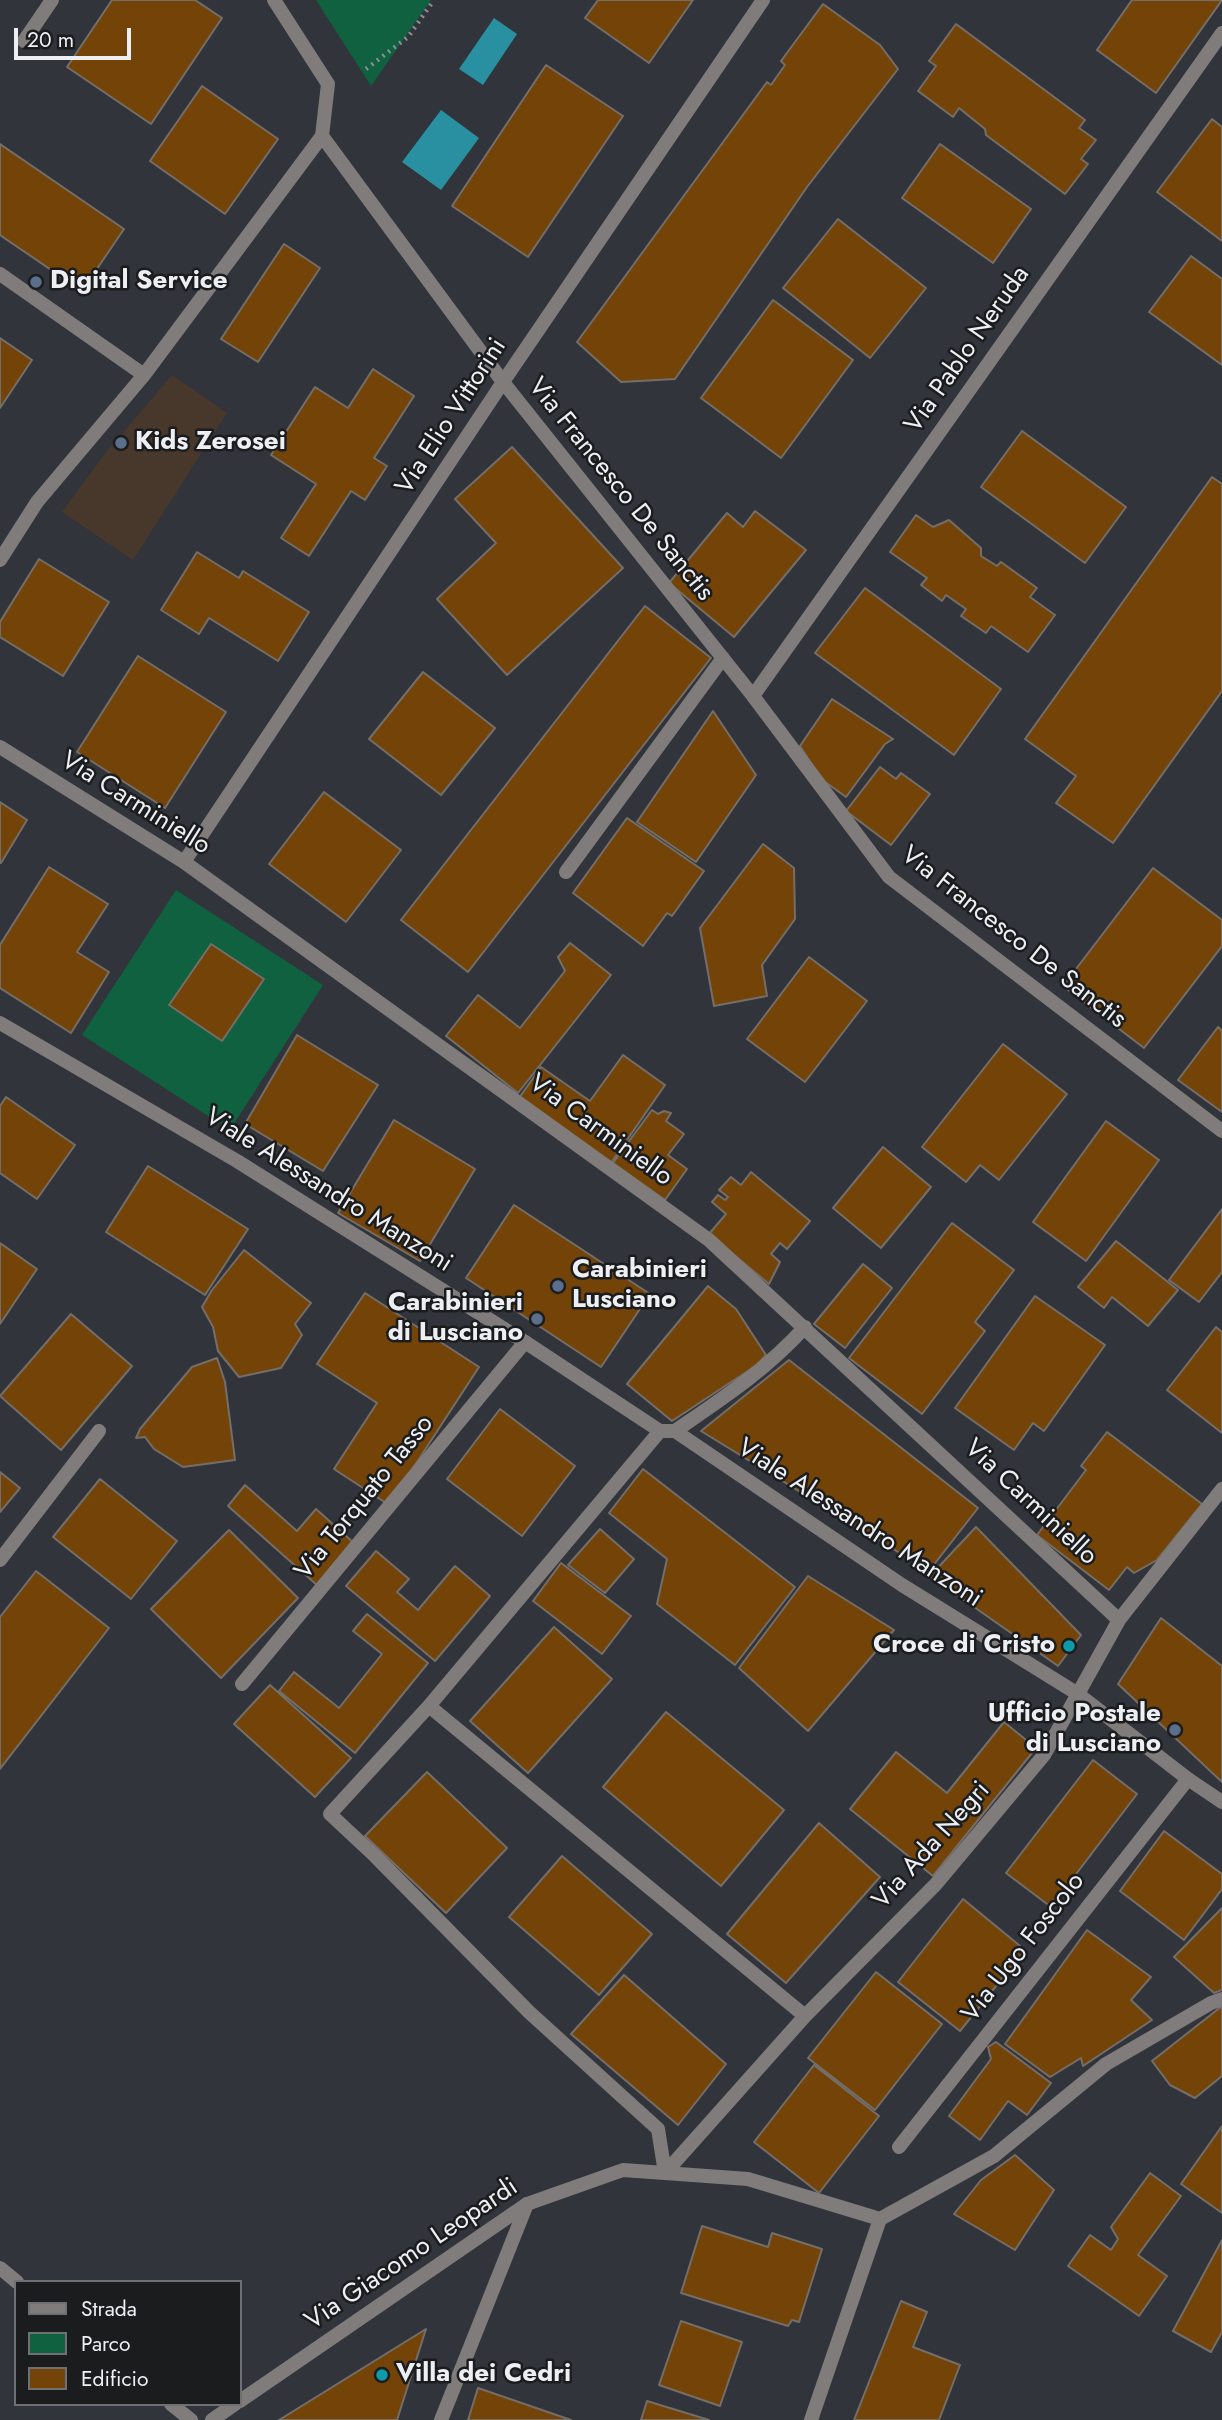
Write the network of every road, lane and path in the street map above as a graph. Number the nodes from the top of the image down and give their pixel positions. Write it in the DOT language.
graph roads {
  1 [pos="52,0"];
  2 [pos="274,0"];
  3 [pos="434,0"];
  4 [pos="763,0"];
  5 [pos="1222,33"];
  6 [pos="24,41"];
  7 [pos="366,69"];
  8 [pos="322,136"];
  9 [pos="0,274"];
  10 [pos="144,376"];
  11 [pos="503,382"];
  12 [pos="0,560"];
  13 [pos="723,658"];
  14 [pos="753,696"];
  15 [pos="0,747"];
  16 [pos="184,862"];
  17 [pos="566,872"];
  18 [pos="0,1023"];
  19 [pos="1222,1131"];
  20 [pos="804,1326"];
  21 [pos="525,1342"];
  22 [pos="99,1431"];
  23 [pos="668,1431"];
  24 [pos="1222,1489"];
  25 [pos="0,1560"];
  26 [pos="1119,1620"];
  27 [pos="242,1684"];
  28 [pos="1078,1694"];
  29 [pos="429,1706"];
  30 [pos="1188,1779"];
  31 [pos="1222,1802"];
  32 [pos="1222,1999"];
  33 [pos="804,2016"];
  34 [pos="899,2147"];
  35 [pos="665,2173"];
  36 [pos="527,2204"];
  37 [pos="880,2219"];
  38 [pos="0,2268"];
  39 [pos="15,2280"];
  40 [pos="242,2400"];
  41 [pos="174,2406"];
  42 [pos="232,2406"];
  43 [pos="191,2420"];
  44 [pos="212,2420"];
  45 [pos="442,2420"];
  46 [pos="811,2420"];
  1 -- 6 [label="street"];
  2 -- 8 [label="street"];
  3 -- 7 [label="path"];
  4 -- 11 [label="street, Via Elio Vittorini"];
  5 -- 14 [label="street, Via Pablo Neruda"];
  8 -- 10 [label="street"];
  8 -- 11 [label="street, Via Francesco De Sanctis"];
  9 -- 10 [label="street"];
  10 -- 12 [label="street"];
  11 -- 13 [label="street, Via Francesco De Sanctis"];
  11 -- 16 [label="street, Via Elio Vittorini"];
  13 -- 14 [label="street, Via Francesco De Sanctis"];
  13 -- 17 [label="street"];
  14 -- 19 [label="street, Via Francesco De Sanctis"];
  15 -- 16 [label="street, Via Carminiello"];
  16 -- 20 [label="street, Via Carminiello"];
  18 -- 21 [label="street, Viale Alessandro Manzoni"];
  20 -- 23 [label="street"];
  20 -- 26 [label="street, Via Carminiello"];
  21 -- 23 [label="street, Viale Alessandro Manzoni"];
  21 -- 27 [label="street, Via Torquato Tasso"];
  22 -- 25 [label="street"];
  23 -- 28 [label="street, Viale Alessandro Manzoni"];
  23 -- 29 [label="street"];
  24 -- 26 [label="street, Via Ada Negri"];
  26 -- 28 [label="street, Via Ada Negri"];
  28 -- 30 [label="street, Viale Alessandro Manzoni"];
  28 -- 33 [label="street, Via Ada Negri"];
  29 -- 33 [label="street"];
  29 -- 35 [label="street"];
  30 -- 31 [label="street, Viale Alessandro Manzoni"];
  30 -- 34 [label="street, Via Ugo Foscolo"];
  32 -- 37 [label="street"];
  33 -- 35 [label="street, Via Ada Negri"];
  35 -- 36 [label="street, Via Giacomo Leopardi"];
  35 -- 37 [label="street, Via Giacomo Leopardi"];
  36 -- 40 [label="street, Via Giacomo Leopardi"];
  36 -- 45 [label="street"];
  37 -- 46 [label="street"];
  38 -- 39 [label="street"];
  41 -- 43 [label="street"];
  42 -- 44 [label="street"];
}
